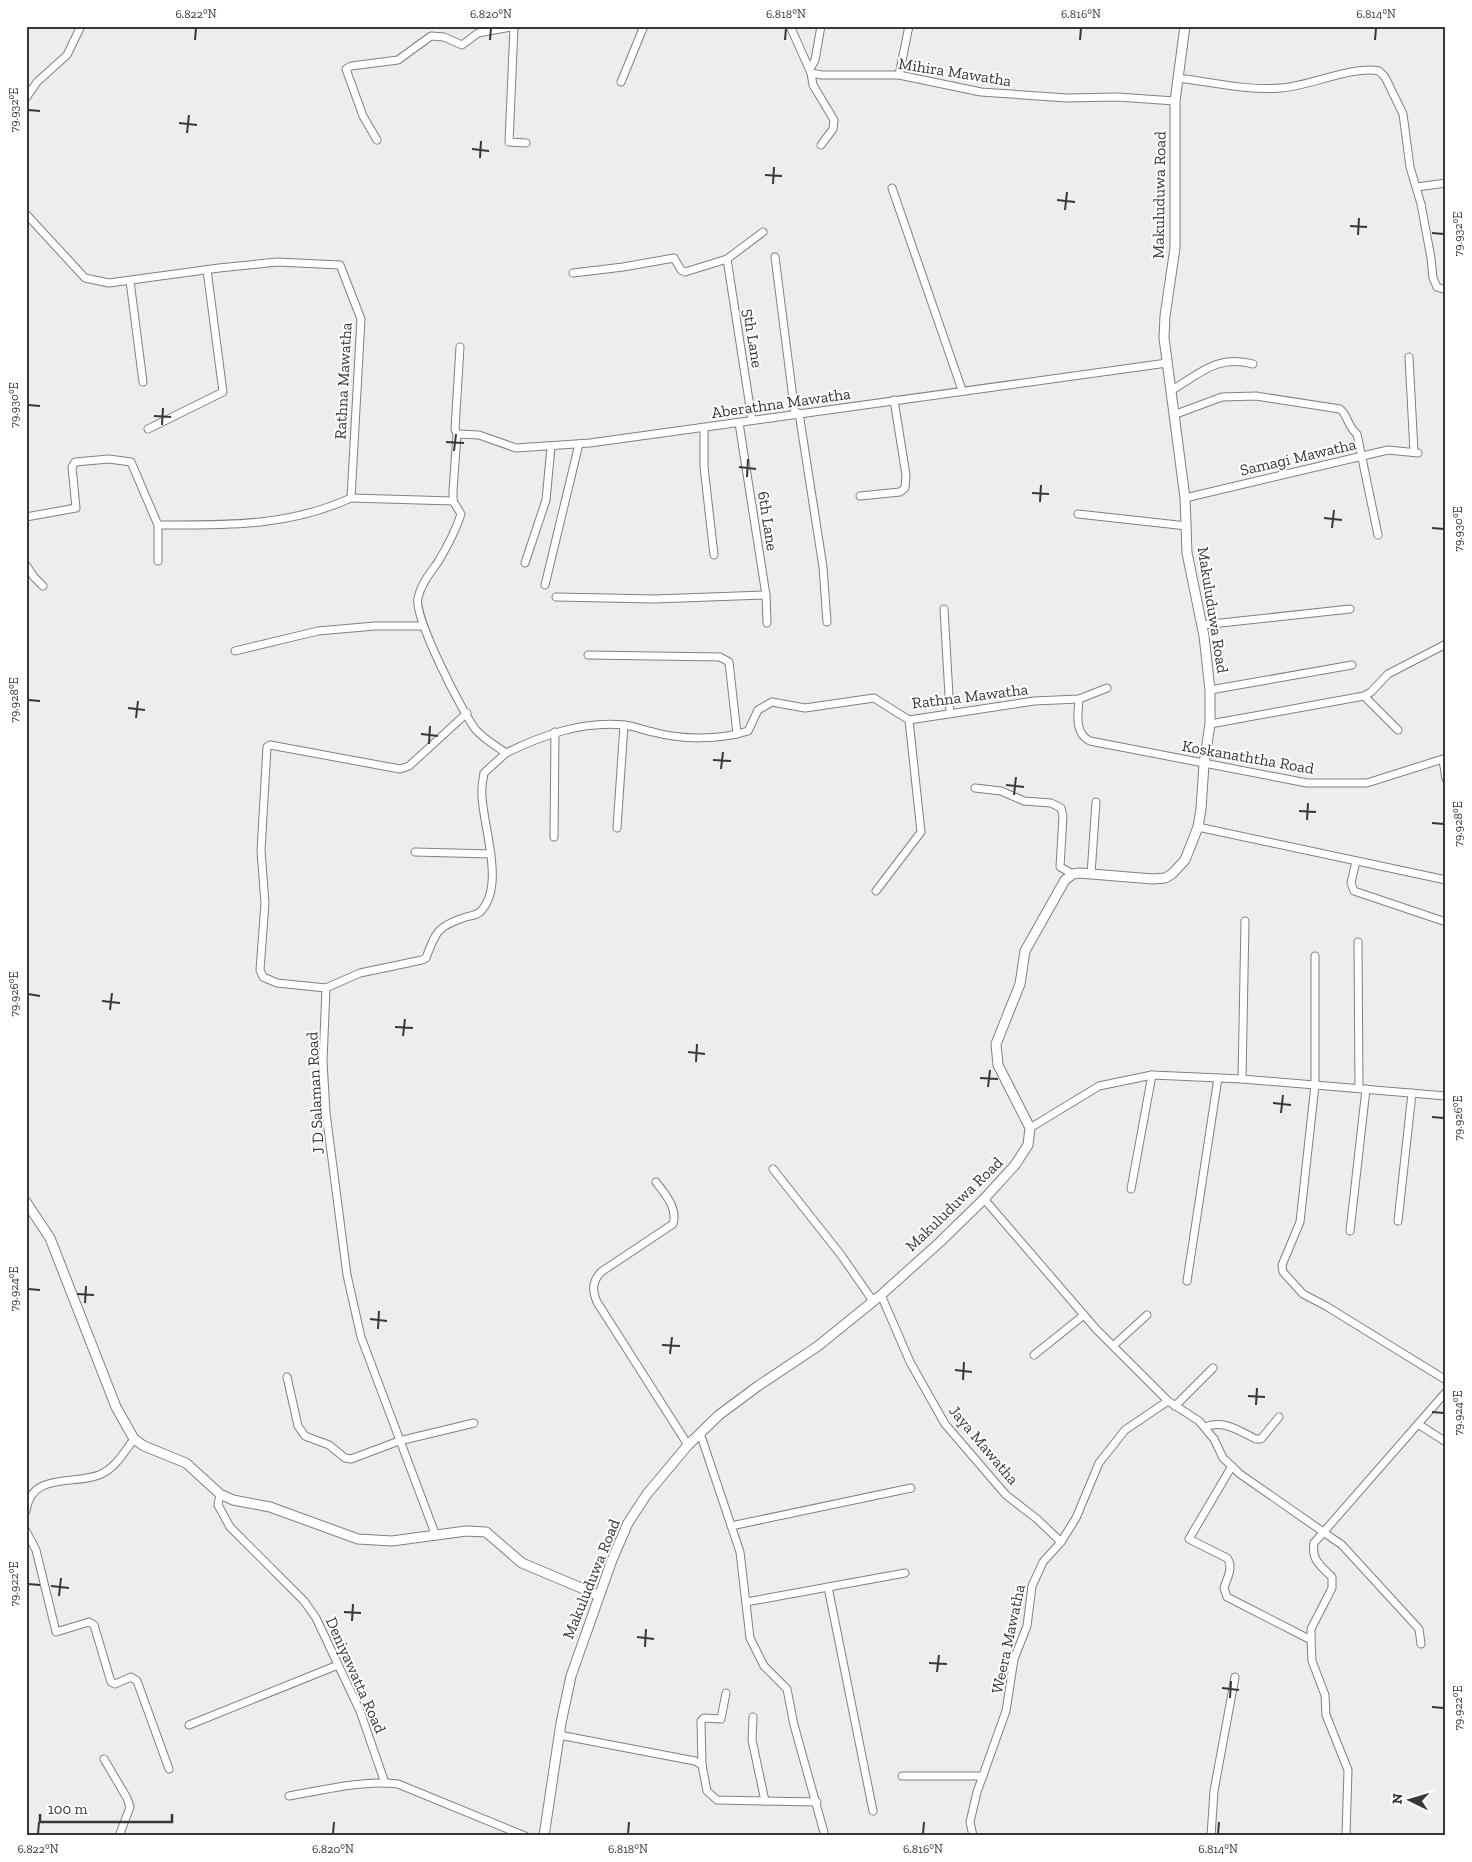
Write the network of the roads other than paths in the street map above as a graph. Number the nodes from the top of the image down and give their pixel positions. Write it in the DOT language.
graph roads {
  1 [pos="81,26"];
  2 [pos="515,26"];
  3 [pos="644,26"];
  4 [pos="790,26"];
  5 [pos="821,26"];
  6 [pos="909,26"];
  7 [pos="1185,26"];
  8 [pos="811,71"];
  9 [pos="899,74"];
  10 [pos="1178,78"];
  11 [pos="621,82"];
  12 [pos="26,98"];
  13 [pos="1175,101"];
  14 [pos="377,140"];
  15 [pos="526,143"];
  16 [pos="821,145"];
  17 [pos="1446,183"];
  18 [pos="1417,186"];
  19 [pos="892,188"];
  20 [pos="26,214"];
  21 [pos="763,232"];
  22 [pos="775,258"];
  23 [pos="727,259"];
  24 [pos="207,270"];
  25 [pos="573,273"];
  26 [pos="130,281"];
  27 [pos="1446,290"];
  28 [pos="460,347"];
  29 [pos="1409,357"];
  30 [pos="1167,363"];
  31 [pos="1253,364"];
  32 [pos="143,382"];
  33 [pos="962,390"];
  34 [pos="1172,390"];
  35 [pos="894,400"];
  36 [pos="797,413"];
  37 [pos="1176,414"];
  38 [pos="752,420"];
  39 [pos="739,423"];
  40 [pos="704,428"];
  41 [pos="148,429"];
  42 [pos="457,434"];
  43 [pos="579,444"];
  44 [pos="551,447"];
  45 [pos="1363,456"];
  46 [pos="860,496"];
  47 [pos="351,498"];
  48 [pos="1185,498"];
  49 [pos="454,500"];
  50 [pos="1078,514"];
  51 [pos="26,517"];
  52 [pos="158,525"];
  53 [pos="1187,526"];
  54 [pos="1378,535"];
  55 [pos="714,555"];
  56 [pos="158,562"];
  57 [pos="525,563"];
  58 [pos="26,565"];
  59 [pos="545,585"];
  60 [pos="43,586"];
  61 [pos="766,595"];
  62 [pos="556,597"];
  63 [pos="944,609"];
  64 [pos="1350,609"];
  65 [pos="827,622"];
  66 [pos="767,623"];
  67 [pos="1202,625"];
  68 [pos="423,626"];
  69 [pos="1446,644"];
  70 [pos="235,651"];
  71 [pos="588,655"];
  72 [pos="1352,665"];
  73 [pos="1107,688"];
  74 [pos="1210,690"];
  75 [pos="1364,696"];
  76 [pos="1080,699"];
  77 [pos="467,713"];
  78 [pos="950,713"];
  79 [pos="908,720"];
  80 [pos="1210,724"];
  81 [pos="624,725"];
  82 [pos="1398,730"];
  83 [pos="555,732"];
  84 [pos="737,734"];
  85 [pos="506,753"];
  86 [pos="1444,759"];
  87 [pos="1204,764"];
  88 [pos="1446,779"];
  89 [pos="975,788"];
  90 [pos="1096,802"];
  91 [pos="1198,827"];
  92 [pos="617,828"];
  93 [pos="554,837"];
  94 [pos="415,852"];
  95 [pos="491,854"];
  96 [pos="1356,860"];
  97 [pos="1073,874"];
  98 [pos="1091,874"];
  99 [pos="1446,880"];
  100 [pos="876,891"];
  101 [pos="1244,921"];
  102 [pos="1446,922"];
  103 [pos="1358,942"];
  104 [pos="1315,956"];
  105 [pos="326,988"];
  106 [pos="1152,1076"];
  107 [pos="1218,1078"];
  108 [pos="1242,1080"];
  109 [pos="1315,1085"];
  110 [pos="1362,1089"];
  111 [pos="1412,1093"];
  112 [pos="1446,1096"];
  113 [pos="1030,1128"];
  114 [pos="773,1169"];
  115 [pos="656,1182"];
  116 [pos="1131,1189"];
  117 [pos="984,1199"];
  118 [pos="26,1202"];
  119 [pos="1398,1221"];
  120 [pos="1350,1230"];
  121 [pos="1187,1281"];
  122 [pos="877,1298"];
  123 [pos="1084,1315"];
  124 [pos="1147,1315"];
  125 [pos="1113,1346"];
  126 [pos="1034,1355"];
  127 [pos="1213,1368"];
  128 [pos="287,1377"];
  129 [pos="1446,1380"];
  130 [pos="1446,1392"];
  131 [pos="1172,1403"];
  132 [pos="1279,1417"];
  133 [pos="474,1423"];
  134 [pos="1418,1424"];
  135 [pos="1204,1427"];
  136 [pos="700,1433"];
  137 [pos="134,1439"];
  138 [pos="398,1441"];
  139 [pos="1446,1442"];
  140 [pos="688,1445"];
  141 [pos="1232,1466"];
  142 [pos="911,1488"];
  143 [pos="220,1494"];
  144 [pos="26,1511"];
  145 [pos="731,1526"];
  146 [pos="26,1531"];
  147 [pos="1323,1534"];
  148 [pos="436,1536"];
  149 [pos="1061,1542"];
  150 [pos="905,1573"];
  151 [pos="828,1587"];
  152 [pos="598,1595"];
  153 [pos="746,1602"];
  154 [pos="1311,1640"];
  155 [pos="1421,1644"];
  156 [pos="338,1665"];
  157 [pos="1235,1677"];
  158 [pos="726,1693"];
  159 [pos="753,1717"];
  160 [pos="189,1726"];
  161 [pos="559,1735"];
  162 [pos="104,1759"];
  163 [pos="702,1766"];
  164 [pos="169,1769"];
  165 [pos="902,1776"];
  166 [pos="983,1776"];
  167 [pos="385,1782"];
  168 [pos="289,1796"];
  169 [pos="765,1801"];
  170 [pos="817,1802"];
  171 [pos="873,1811"];
  172 [pos="119,1836"];
  173 [pos="525,1836"];
  174 [pos="544,1836"];
  175 [pos="825,1836"];
  176 [pos="973,1836"];
  177 [pos="1211,1836"];
  178 [pos="1346,1836"];
  1 -- 12 [label="street"];
  2 -- 14 [label="street"];
  2 -- 15 [label="street"];
  3 -- 11 [label="street"];
  4 -- 8 [label="street"];
  5 -- 8 [label="street"];
  6 -- 9 [label="street"];
  7 -- 10 [label="street, Makuluduwa Road"];
  8 -- 9 [label="street, Mihira Mawatha"];
  8 -- 16 [label="street"];
  9 -- 13 [label="street, Mihira Mawatha"];
  10 -- 13 [label="street, Makuluduwa Road"];
  10 -- 18 [label="street"];
  13 -- 30 [label="street, Makuluduwa Road"];
  17 -- 18 [label="street"];
  18 -- 27 [label="street"];
  19 -- 33 [label="street"];
  20 -- 26 [label="street, Rathna Mawatha"];
  21 -- 23 [label="street"];
  22 -- 36 [label="street"];
  23 -- 25 [label="street"];
  23 -- 38 [label="street, 5th Lane"];
  24 -- 26 [label="street, Rathna Mawatha"];
  24 -- 41 [label="street"];
  24 -- 47 [label="street, Rathna Mawatha"];
  26 -- 32 [label="street"];
  28 -- 42 [label="street"];
  29 -- 45 [label="street, Samagi Mawatha"];
  30 -- 33 [label="street, Aberathna Mawatha"];
  30 -- 34 [label="street, Makuluduwa Road"];
  31 -- 34 [label="street"];
  33 -- 35 [label="street, Aberathna Mawatha"];
  34 -- 37 [label="street, Makuluduwa Road"];
  35 -- 36 [label="street, Aberathna Mawatha"];
  35 -- 46 [label="street"];
  36 -- 38 [label="street, Aberathna Mawatha"];
  36 -- 65 [label="street"];
  37 -- 45 [label="street"];
  37 -- 48 [label="street, Makuluduwa Road"];
  38 -- 39 [label="street, Aberathna Mawatha"];
  39 -- 40 [label="street, Aberathna Mawatha"];
  39 -- 61 [label="street, 6th Lane"];
  40 -- 43 [label="street, Aberathna Mawatha"];
  40 -- 55 [label="street"];
  42 -- 44 [label="street, Aberathna Mawatha"];
  42 -- 49 [label="street"];
  43 -- 44 [label="street, Aberathna Mawatha"];
  43 -- 59 [label="street"];
  44 -- 57 [label="street"];
  45 -- 48 [label="street, Samagi Mawatha"];
  45 -- 54 [label="street"];
  47 -- 49 [label="street"];
  47 -- 52 [label="street"];
  48 -- 53 [label="street, Makuluduwa Road"];
  49 -- 68 [label="street"];
  50 -- 53 [label="street"];
  51 -- 52 [label="street"];
  52 -- 56 [label="street"];
  53 -- 67 [label="street, Makuluduwa Road"];
  58 -- 60 [label="street"];
  61 -- 62 [label="street"];
  61 -- 66 [label="street, 6th Lane"];
  63 -- 78 [label="street"];
  64 -- 67 [label="street"];
  67 -- 74 [label="street, Makuluduwa Road"];
  68 -- 70 [label="street"];
  68 -- 77 [label="street"];
  69 -- 75 [label="street"];
  71 -- 84 [label="street"];
  72 -- 74 [label="street"];
  73 -- 76 [label="street, Rathna Mawatha"];
  74 -- 80 [label="street, Makuluduwa Road"];
  75 -- 80 [label="street"];
  75 -- 82 [label="street"];
  76 -- 78 [label="street, Rathna Mawatha"];
  76 -- 87 [label="street, Koskanaththa Road"];
  77 -- 85 [label="street"];
  77 -- 105 [label="street"];
  78 -- 79 [label="street, Rathna Mawatha"];
  79 -- 84 [label="street, Rathna Mawatha"];
  79 -- 100 [label="street"];
  80 -- 87 [label="street, Makuluduwa Road"];
  81 -- 83 [label="street"];
  81 -- 84 [label="street"];
  81 -- 92 [label="street"];
  83 -- 85 [label="street"];
  83 -- 93 [label="street"];
  85 -- 95 [label="street"];
  86 -- 87 [label="street, Koskanaththa Road"];
  86 -- 88 [label="street"];
  87 -- 91 [label="street, Makuluduwa Road"];
  89 -- 97 [label="street"];
  90 -- 98 [label="street"];
  91 -- 96 [label="street"];
  91 -- 98 [label="street, Makuluduwa Road"];
  94 -- 95 [label="street"];
  95 -- 105 [label="street"];
  96 -- 99 [label="street"];
  96 -- 102 [label="street"];
  97 -- 98 [label="street, Makuluduwa Road"];
  97 -- 113 [label="street"];
  101 -- 108 [label="street"];
  103 -- 110 [label="street"];
  104 -- 109 [label="street"];
  105 -- 138 [label="street, J D Salaman Road"];
  106 -- 107 [label="street"];
  106 -- 113 [label="street"];
  106 -- 116 [label="street"];
  107 -- 108 [label="street"];
  107 -- 121 [label="street"];
  108 -- 109 [label="street"];
  109 -- 110 [label="street"];
  109 -- 129 [label="street"];
  110 -- 111 [label="street"];
  110 -- 120 [label="street"];
  111 -- 112 [label="street"];
  111 -- 119 [label="street"];
  113 -- 117 [label="street, Makuluduwa Road"];
  114 -- 122 [label="street, Jaya Mawatha"];
  115 -- 140 [label="street"];
  117 -- 122 [label="street, Makuluduwa Road"];
  117 -- 123 [label="street"];
  118 -- 137 [label="street"];
  122 -- 136 [label="street, Makuluduwa Road"];
  122 -- 149 [label="street, Jaya Mawatha"];
  123 -- 125 [label="street"];
  123 -- 126 [label="street"];
  124 -- 125 [label="street"];
  125 -- 131 [label="street"];
  127 -- 131 [label="street, Weera Mawatha"];
  128 -- 138 [label="street"];
  130 -- 134 [label="street"];
  131 -- 135 [label="street"];
  131 -- 149 [label="street, Weera Mawatha"];
  132 -- 135 [label="street"];
  133 -- 138 [label="street"];
  134 -- 139 [label="street"];
  134 -- 147 [label="street"];
  135 -- 141 [label="street"];
  136 -- 140 [label="street, Makuluduwa Road"];
  136 -- 145 [label="street"];
  137 -- 143 [label="street"];
  137 -- 144 [label="street"];
  138 -- 148 [label="street, J D Salaman Road"];
  140 -- 152 [label="street, Makuluduwa Road"];
  141 -- 147 [label="street"];
  141 -- 154 [label="street"];
  142 -- 145 [label="street"];
  143 -- 148 [label="street"];
  143 -- 156 [label="street, Deniyawatta Road"];
  145 -- 153 [label="street"];
  146 -- 164 [label="street"];
  147 -- 154 [label="street"];
  147 -- 155 [label="street"];
  148 -- 152 [label="street"];
  149 -- 166 [label="street, Weera Mawatha"];
  150 -- 151 [label="street"];
  151 -- 153 [label="street"];
  151 -- 171 [label="street"];
  152 -- 161 [label="street, Makuluduwa Road"];
  153 -- 170 [label="street"];
  154 -- 178 [label="street"];
  156 -- 160 [label="street"];
  156 -- 167 [label="street, Deniyawatta Road"];
  157 -- 177 [label="street"];
  158 -- 163 [label="street"];
  159 -- 169 [label="street"];
  161 -- 163 [label="street"];
  161 -- 174 [label="street, Makuluduwa Road"];
  162 -- 172 [label="street"];
  163 -- 169 [label="street"];
  165 -- 166 [label="street"];
  166 -- 176 [label="street, Weera Mawatha"];
  167 -- 168 [label="street"];
  167 -- 173 [label="street"];
  169 -- 170 [label="street"];
  170 -- 175 [label="street"];
}
